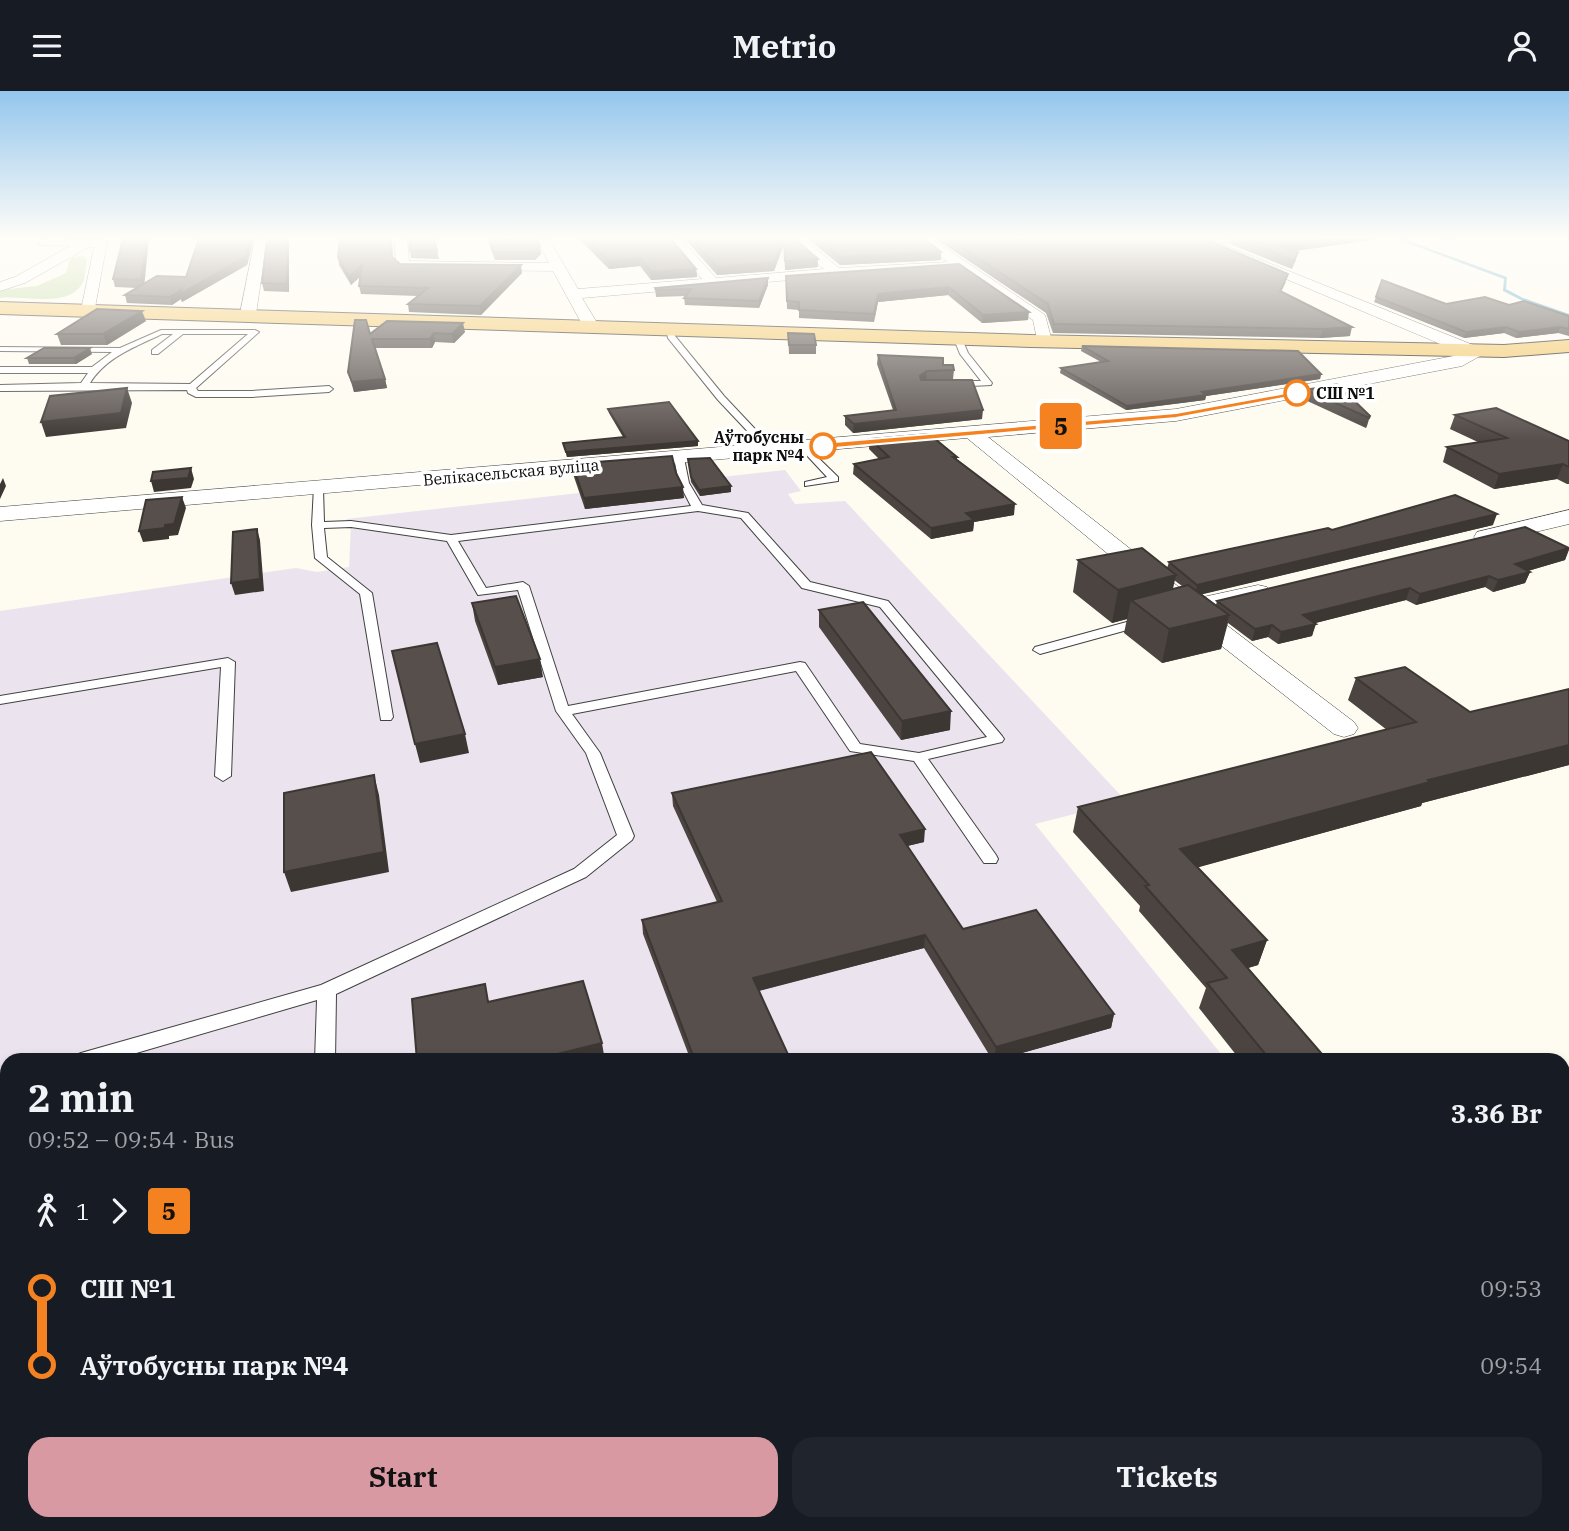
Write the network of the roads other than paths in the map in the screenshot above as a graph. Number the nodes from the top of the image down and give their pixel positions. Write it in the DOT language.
graph roads {
  1 [pos="89,306"];
  2 [pos="254,306"];
  3 [pos="580,306"];
  4 [pos="1023,306"];
  5 [pos="1362,306"];
  6 [pos="0,308"];
  7 [pos="89,310"];
  8 [pos="252,323"];
  9 [pos="591,326"];
  10 [pos="669,329"];
  11 [pos="181,332"];
  12 [pos="958,339"];
  13 [pos="1044,341"];
  14 [pos="0,342"];
  15 [pos="1569,346"];
  16 [pos="1343,348"];
  17 [pos="0,349"];
  18 [pos="25,349"];
  19 [pos="48,349"];
  20 [pos="121,350"];
  21 [pos="1472,351"];
  22 [pos="155,352"];
  23 [pos="11,357"];
  24 [pos="34,358"];
  25 [pos="0,370"];
  26 [pos="94,370"];
  27 [pos="1390,376"];
  28 [pos="938,385"];
  29 [pos="85,386"];
  30 [pos="192,387"];
  31 [pos="0,388"];
  32 [pos="138,389"];
  33 [pos="329,389"];
  34 [pos="125,397"];
  35 [pos="973,434"];
  36 [pos="804,447"];
  37 [pos="770,450"];
  38 [pos="679,458"];
  39 [pos="809,484"];
  40 [pos="318,489"];
  41 [pos="698,508"];
  42 [pos="0,514"];
  43 [pos="1569,517"];
  44 [pos="318,525"];
  45 [pos="452,538"];
  46 [pos="1461,543"];
  47 [pos="1284,585"];
  48 [pos="1177,612"];
  49 [pos="1040,650"];
  50 [pos="0,700"];
  51 [pos="563,711"];
  52 [pos="386,717"];
  53 [pos="1344,728"];
  54 [pos="919,757"];
  55 [pos="223,776"];
  56 [pos="990,859"];
  57 [pos="327,990"];
  58 [pos="109,1053"];
  59 [pos="325,1053"];
  1 -- 7 [label="street"];
  2 -- 8 [label="street"];
  3 -- 9 [label="street"];
  4 -- 13 [label="street"];
  5 -- 21 [label="street"];
  6 -- 7 [label="main road"];
  7 -- 8 [label="main road"];
  8 -- 9 [label="main road"];
  8 -- 11 [label="lane"];
  8 -- 30 [label="lane"];
  9 -- 10 [label="main road"];
  10 -- 12 [label="main road"];
  10 -- 37 [label="lane"];
  11 -- 20 [label="lane"];
  11 -- 22 [label="lane"];
  12 -- 13 [label="main road"];
  12 -- 28 [label="lane"];
  13 -- 16 [label="main road"];
  14 -- 17 [label="lane"];
  15 -- 21 [label="main road"];
  16 -- 21 [label="main road"];
  16 -- 27 [label="main road"];
  17 -- 18 [label="lane"];
  18 -- 19 [label="lane"];
  18 -- 23 [label="lane"];
  19 -- 20 [label="lane"];
  19 -- 24 [label="lane"];
  20 -- 26 [label="lane"];
  21 -- 27 [label="street, Велікасельская вуліца"];
  25 -- 26 [label="lane"];
  26 -- 29 [label="lane"];
  27 -- 35 [label="street, Велікасельская вуліца"];
  29 -- 31 [label="lane"];
  29 -- 32 [label="lane"];
  30 -- 32 [label="lane"];
  30 -- 33 [label="lane"];
  32 -- 34 [label="lane"];
  35 -- 36 [label="street, Велікасельская вуліца"];
  35 -- 48 [label="street"];
  36 -- 37 [label="street, Велікасельская вуліца"];
  36 -- 39 [label="lane"];
  37 -- 38 [label="street, Велікасельская вуліца"];
  38 -- 40 [label="street, Велікасельская вуліца"];
  38 -- 41 [label="lane"];
  40 -- 42 [label="street, Велікасельская вуліца"];
  40 -- 44 [label="lane"];
  41 -- 45 [label="lane"];
  41 -- 54 [label="lane"];
  43 -- 46 [label="street"];
  44 -- 45 [label="lane"];
  44 -- 52 [label="lane"];
  45 -- 51 [label="lane"];
  47 -- 48 [label="street"];
  48 -- 49 [label="lane"];
  48 -- 53 [label="street"];
  50 -- 55 [label="lane"];
  51 -- 54 [label="lane"];
  51 -- 57 [label="lane"];
  54 -- 56 [label="lane"];
  57 -- 58 [label="lane"];
  57 -- 59 [label="lane"];
}
